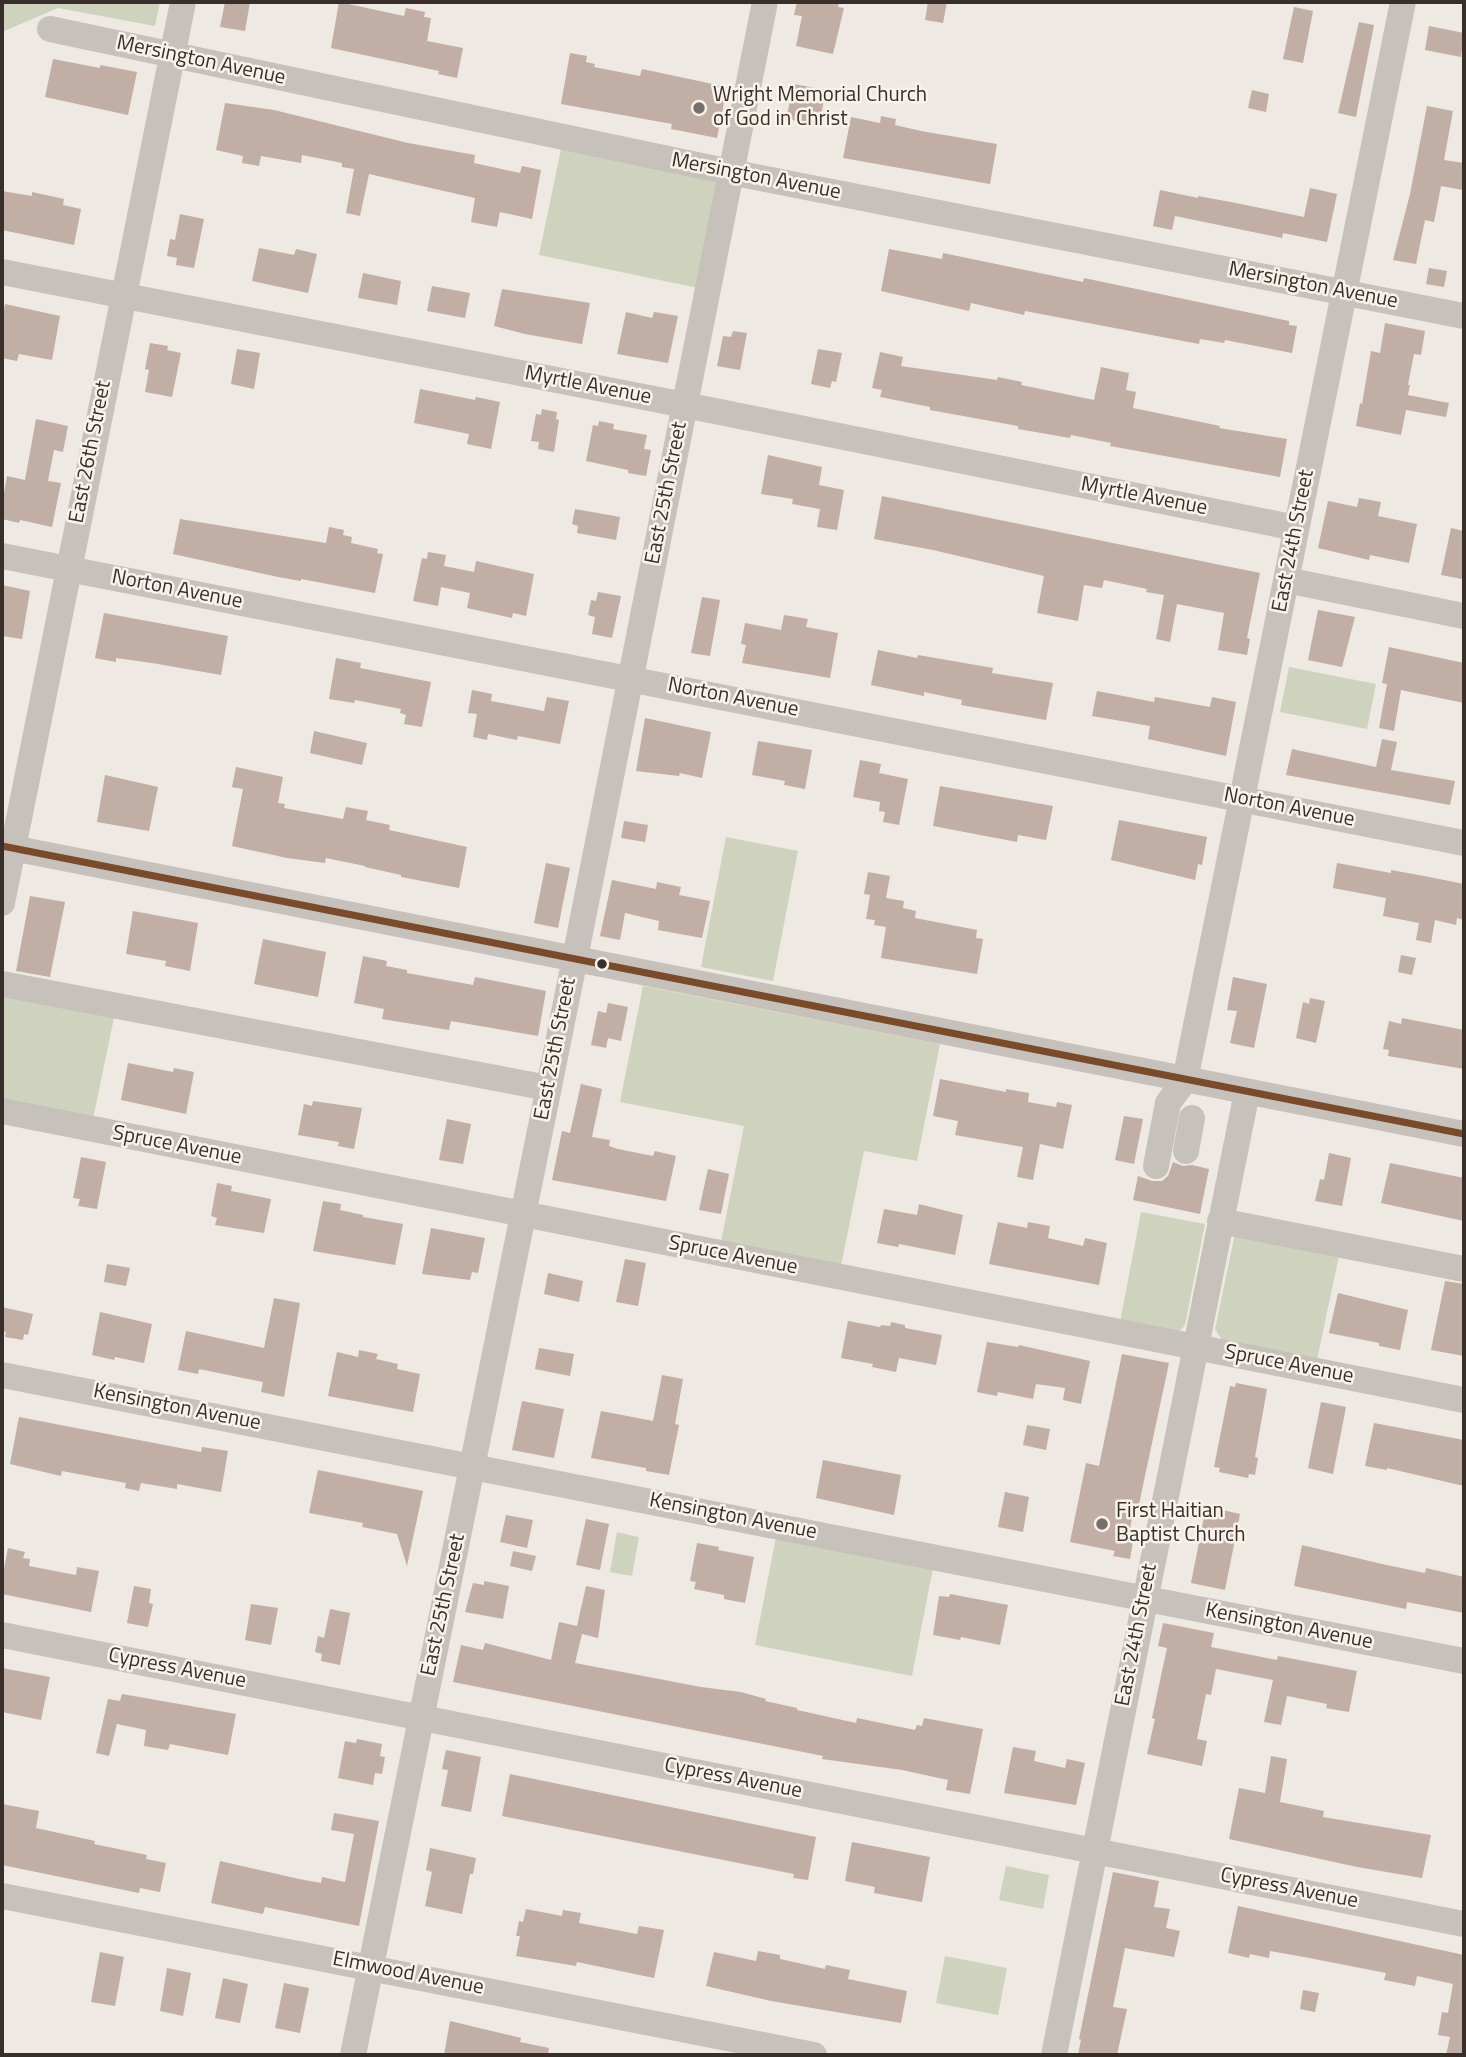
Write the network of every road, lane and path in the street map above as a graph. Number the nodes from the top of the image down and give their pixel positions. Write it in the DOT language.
graph roads {
  1 [pos="183,2"];
  2 [pos="765,2"];
  3 [pos="1403,2"];
  4 [pos="50,29"];
  5 [pos="173,55"];
  6 [pos="730,172"];
  7 [pos="2,272"];
  8 [pos="1344,292"];
  9 [pos="122,296"];
  10 [pos="1464,316"];
  11 [pos="685,405"];
  12 [pos="1296,528"];
  13 [pos="2,556"];
  14 [pos="68,569"];
  15 [pos="1286,580"];
  16 [pos="1464,616"];
  17 [pos="630,678"];
  18 [pos="1241,799"];
  19 [pos="1464,843"];
  20 [pos="7,847"];
  21 [pos="2,903"];
  22 [pos="575,958"];
  23 [pos="2,984"];
  24 [pos="1185,1080"];
  25 [pos="548,1088"];
  26 [pos="1247,1092"];
  27 [pos="2,1111"];
  28 [pos="1464,1134"];
  29 [pos="1156,1166"];
  30 [pos="523,1214"];
  31 [pos="1220,1221"];
  32 [pos="1464,1269"];
  33 [pos="1195,1346"];
  34 [pos="2,1374"];
  35 [pos="1464,1400"];
  36 [pos="473,1466"];
  37 [pos="1144,1598"];
  38 [pos="2,1635"];
  39 [pos="1464,1661"];
  40 [pos="420,1717"];
  41 [pos="1094,1850"];
  42 [pos="2,1896"];
  43 [pos="1464,1924"];
  44 [pos="371,1966"];
  45 [pos="353,2055"];
  46 [pos="814,2055"];
  47 [pos="1054,2055"];
  1 -- 5 [label="street, East 26th Street"];
  2 -- 6 [label="street, East 25th Street"];
  3 -- 8 [label="street, East 24th Street"];
  4 -- 5 [label="street, Mersington Avenue"];
  5 -- 6 [label="street, Mersington Avenue"];
  5 -- 9 [label="street, East 26th Street"];
  6 -- 8 [label="street, Mersington Avenue"];
  6 -- 11 [label="street, East 25th Street"];
  7 -- 9 [label="street, Myrtle Avenue"];
  8 -- 10 [label="street, Mersington Avenue"];
  8 -- 12 [label="street, East 24th Street"];
  9 -- 11 [label="street, Myrtle Avenue"];
  9 -- 14 [label="street, East 26th Street"];
  11 -- 12 [label="street, Myrtle Avenue"];
  11 -- 17 [label="street, East 25th Street"];
  12 -- 15 [label="street, East 24th Street"];
  13 -- 14 [label="street, Norton Avenue"];
  14 -- 17 [label="street, Norton Avenue"];
  14 -- 20 [label="street, East 26th Street"];
  15 -- 16 [label="street"];
  15 -- 18 [label="street, East 24th Street"];
  17 -- 18 [label="street, Norton Avenue"];
  17 -- 22 [label="street, East 25th Street"];
  18 -- 19 [label="street, Norton Avenue"];
  18 -- 24 [label="street, East 24th Street"];
  20 -- 21 [label="street, East 26th Street"];
  20 -- 22 [label="street"];
  22 -- 24 [label="street"];
  22 -- 25 [label="street, East 25th Street"];
  23 -- 25 [label="street"];
  24 -- 26 [label="street"];
  24 -- 29 [label="street"];
  25 -- 30 [label="street, East 25th Street"];
  26 -- 28 [label="street"];
  26 -- 31 [label="street, East 24th Street"];
  27 -- 30 [label="street, Spruce Avenue"];
  30 -- 33 [label="street, Spruce Avenue"];
  30 -- 36 [label="street, East 25th Street"];
  31 -- 32 [label="street"];
  31 -- 33 [label="street, East 24th Street"];
  33 -- 35 [label="street, Spruce Avenue"];
  33 -- 37 [label="street, East 24th Street"];
  34 -- 36 [label="street, Kensington Avenue"];
  36 -- 37 [label="street, Kensington Avenue"];
  36 -- 40 [label="street, East 25th Street"];
  37 -- 39 [label="street, Kensington Avenue"];
  37 -- 41 [label="street, East 24th Street"];
  38 -- 40 [label="street, Cypress Avenue"];
  40 -- 41 [label="street, Cypress Avenue"];
  40 -- 44 [label="street, East 25th Street"];
  41 -- 43 [label="street, Cypress Avenue"];
  41 -- 47 [label="street, East 24th Street"];
  42 -- 44 [label="street, Elmwood Avenue"];
  44 -- 45 [label="street, East 25th Street"];
  44 -- 46 [label="street, Elmwood Avenue"];
}
